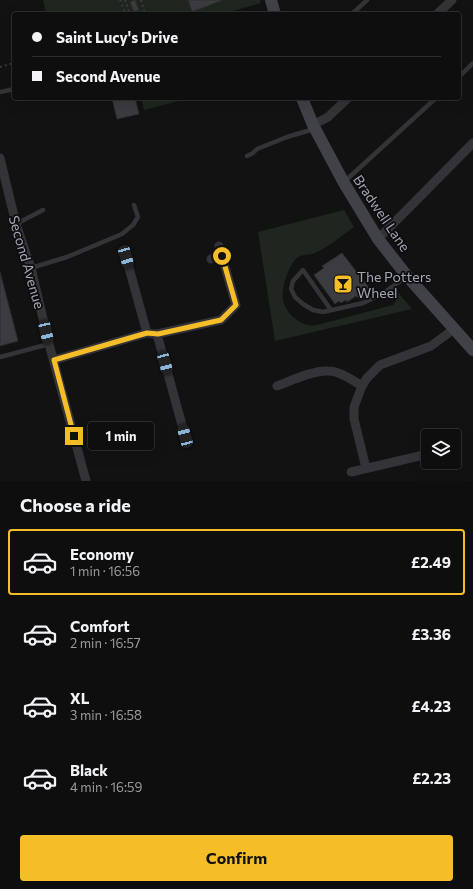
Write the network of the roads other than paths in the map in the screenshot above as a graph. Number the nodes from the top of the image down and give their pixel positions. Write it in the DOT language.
graph roads {
  1 [pos="271,0"];
  2 [pos="367,0"];
  3 [pos="452,0"];
  4 [pos="274,12"];
  5 [pos="354,12"];
  6 [pos="439,12"];
  7 [pos="473,63"];
  8 [pos="461,75"];
  9 [pos="12,89"];
  10 [pos="0,92"];
  11 [pos="303,100"];
  12 [pos="346,100"];
  13 [pos="434,100"];
  14 [pos="314,127"];
  15 [pos="473,143"];
  16 [pos="247,156"];
  17 [pos="0,158"];
  18 [pos="344,183"];
  19 [pos="134,205"];
  20 [pos="43,210"];
  21 [pos="16,224"];
  22 [pos="378,239"];
  23 [pos="219,246"];
  24 [pos="222,256"];
  25 [pos="126,257"];
  26 [pos="211,259"];
  27 [pos="31,268"];
  28 [pos="408,276"];
  29 [pos="331,310"];
  30 [pos="454,329"];
  31 [pos="147,333"];
  32 [pos="158,334"];
  33 [pos="49,344"];
  34 [pos="473,350"];
  35 [pos="0,357"];
  36 [pos="54,360"];
  37 [pos="277,386"];
  38 [pos="362,386"];
  39 [pos="185,436"];
  40 [pos="421,456"];
  41 [pos="366,468"];
  42 [pos="351,472"];
  43 [pos="86,481"];
  1 -- 4 [label="street"];
  2 -- 5 [label="lane"];
  3 -- 6 [label="street"];
  7 -- 8 [label="lane"];
  9 -- 10 [label="lane"];
  11 -- 14 [label="street, Bradwell Lane"];
  12 -- 14 [label="street"];
  13 -- 18 [label="lane"];
  14 -- 16 [label="lane"];
  14 -- 18 [label="street, Bradwell Lane"];
  15 -- 22 [label="street"];
  17 -- 21 [label="street, Second Avenue"];
  18 -- 22 [label="street, Bradwell Lane"];
  19 -- 27 [label="lane"];
  20 -- 21 [label="lane"];
  21 -- 27 [label="street, Second Avenue"];
  22 -- 28 [label="street, Bradwell Lane"];
  23 -- 24 [label="street"];
  24 -- 26 [label="street"];
  24 -- 32 [label="street"];
  25 -- 31 [label="street"];
  27 -- 33 [label="street, Second Avenue"];
  28 -- 29 [label="lane"];
  28 -- 30 [label="street, Bradwell Lane"];
  29 -- 29 [label="lane"];
  30 -- 34 [label="street, Bradwell Lane"];
  30 -- 38 [label="street"];
  31 -- 32 [label="street"];
  31 -- 36 [label="street"];
  32 -- 39 [label="street"];
  33 -- 35 [label="lane"];
  33 -- 36 [label="street, Second Avenue"];
  36 -- 43 [label="street, Second Avenue"];
  37 -- 38 [label="street"];
  38 -- 41 [label="street"];
  40 -- 41 [label="street"];
  41 -- 42 [label="street"];
}
